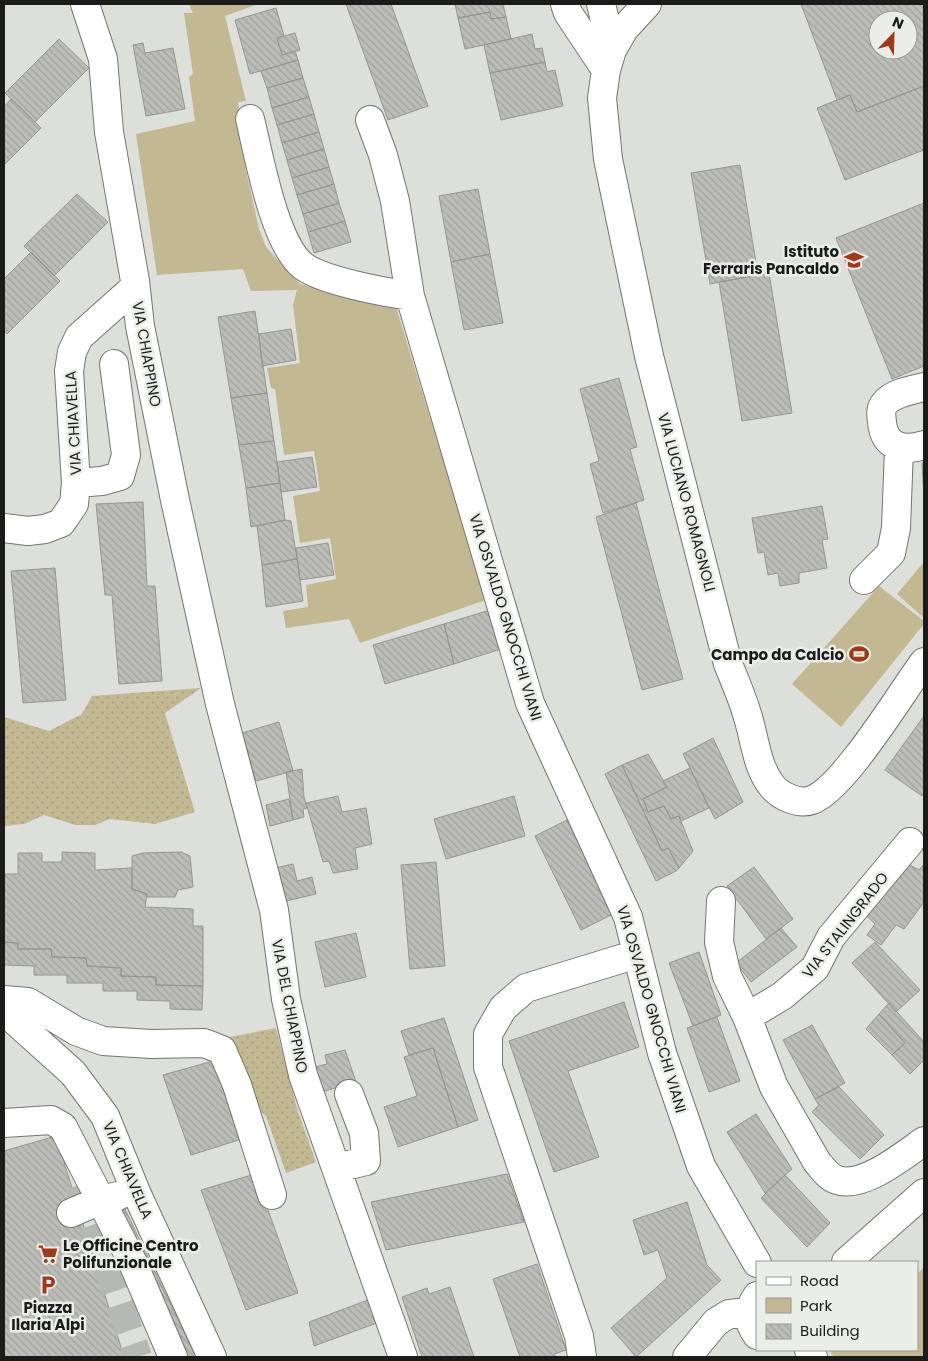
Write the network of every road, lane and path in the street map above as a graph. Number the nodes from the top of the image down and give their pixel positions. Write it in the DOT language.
graph roads {
  1 [pos="85,4"];
  2 [pos="565,4"];
  3 [pos="601,4"];
  4 [pos="647,4"];
  5 [pos="609,60"];
  6 [pos="250,119"];
  7 [pos="370,120"];
  8 [pos="135,287"];
  9 [pos="410,296"];
  10 [pos="114,364"];
  11 [pos="924,387"];
  12 [pos="912,446"];
  13 [pos="76,482"];
  14 [pos="4,528"];
  15 [pos="864,580"];
  16 [pos="924,662"];
  17 [pos="220,704"];
  18 [pos="910,842"];
  19 [pos="721,901"];
  20 [pos="637,954"];
  21 [pos="4,1000"];
  22 [pos="4,1012"];
  23 [pos="747,1017"];
  24 [pos="350,1094"];
  25 [pos="4,1123"];
  26 [pos="924,1141"];
  27 [pos="336,1168"];
  28 [pos="136,1192"];
  29 [pos="924,1193"];
  30 [pos="272,1195"];
  31 [pos="101,1200"];
  32 [pos="71,1213"];
  33 [pos="756,1261"];
  34 [pos="847,1261"];
  35 [pos="754,1314"];
  36 [pos="173,1357"];
  37 [pos="212,1357"];
  38 [pos="403,1357"];
  39 [pos="582,1357"];
  40 [pos="687,1357"];
  1 -- 8 [label="street, VIA CHIAPPINO"];
  2 -- 5 [label="street"];
  3 -- 5 [label="street"];
  4 -- 5 [label="street, VIA LUCIANO ROMAGNOLI"];
  5 -- 16 [label="street, VIA LUCIANO ROMAGNOLI"];
  6 -- 9 [label="street"];
  7 -- 9 [label="street, VIA OSVALDO GNOCCHI VIANI"];
  8 -- 13 [label="street, VIA CHIAVELLA"];
  8 -- 17 [label="street, VIA CHIAPPINO"];
  9 -- 20 [label="street, VIA OSVALDO GNOCCHI VIANI"];
  10 -- 13 [label="street"];
  11 -- 12 [label="street"];
  12 -- 15 [label="street"];
  13 -- 14 [label="street, VIA CHIAVELLA"];
  17 -- 27 [label="street, VIA DEL CHIAPPINO"];
  18 -- 23 [label="street, VIA STALINGRADO"];
  19 -- 23 [label="street"];
  20 -- 33 [label="street, VIA OSVALDO GNOCCHI VIANI"];
  20 -- 39 [label="street"];
  21 -- 30 [label="street"];
  22 -- 28 [label="street, VIA CHIAVELLA"];
  23 -- 26 [label="street"];
  24 -- 27 [label="street"];
  25 -- 31 [label="street"];
  27 -- 38 [label="street, VIA DEL CHIAPPINO"];
  28 -- 31 [label="street"];
  28 -- 37 [label="street, VIA CHIAVELLA"];
  29 -- 34 [label="street"];
  31 -- 32 [label="street"];
  31 -- 36 [label="street"];
  35 -- 40 [label="street"];
}
